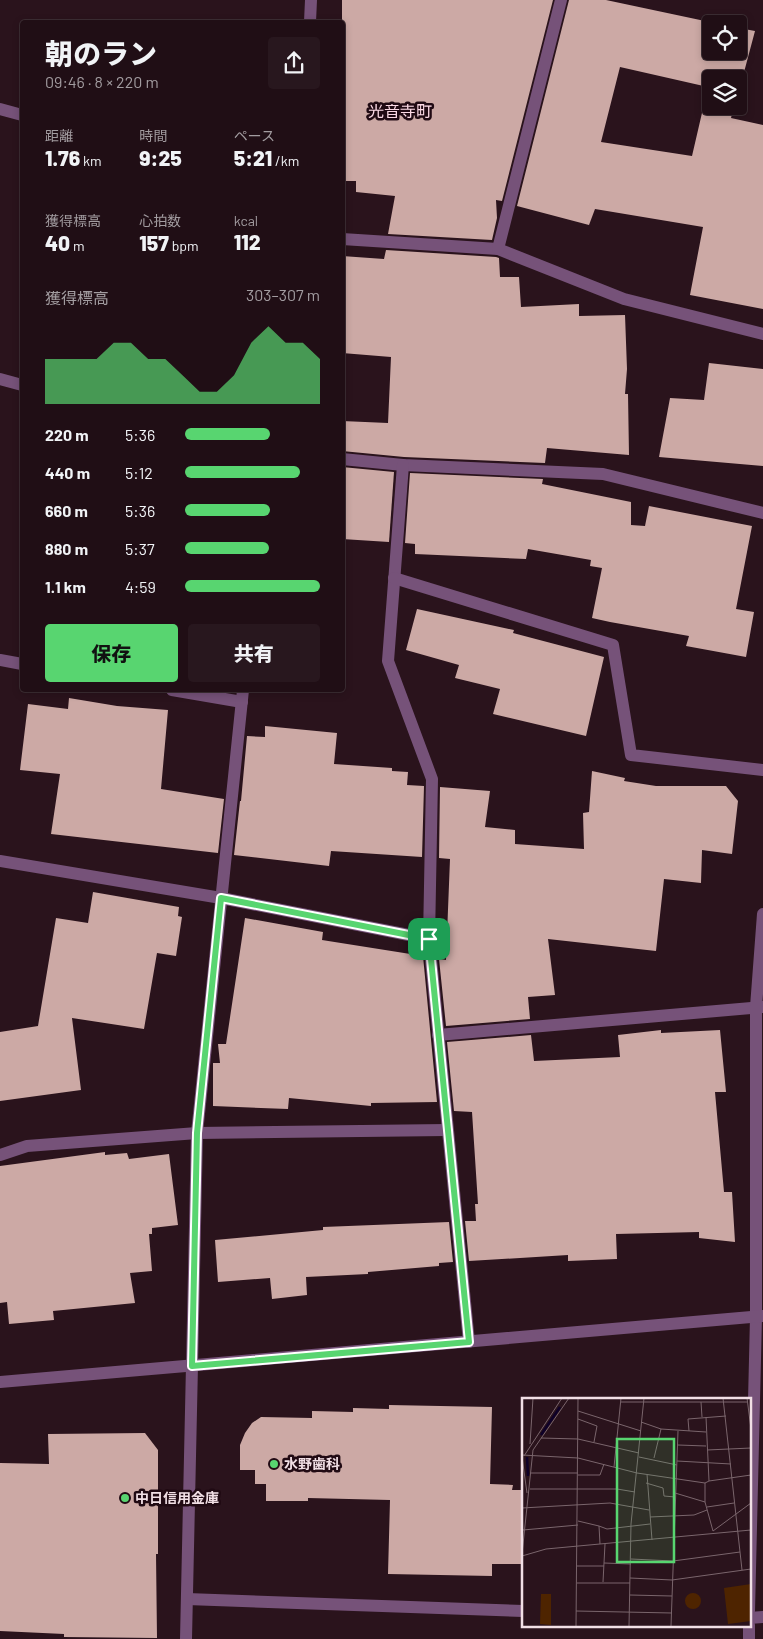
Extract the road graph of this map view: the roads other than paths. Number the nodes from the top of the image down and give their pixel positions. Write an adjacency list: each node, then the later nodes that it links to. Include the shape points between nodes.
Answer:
1 (311, 0): 3 (street)
2 (561, 0): 7 (street)
3 (310, 20)
4 (0, 109): 5 (street)
5 (20, 114)
6 (345, 239): 7 (street)
7 (498, 249): 8 (street, via 624,299)
8 (763, 334)
9 (0, 379): 10 (street)
10 (20, 384)
11 (345, 459): 12 (street)
12 (403, 465): 13 (street, via 603,474); 14 (street)
13 (763, 513)
14 (394, 578): 19 (street, via 612,645 631,756); 23 (street, via 388,662 432,779)
15 (0, 660): 16 (street)
16 (20, 664)
17 (195, 692): 18 (street)
18 (242, 696): 21 (street)
19 (763, 770)
20 (0, 861): 21 (street)
21 (221, 898): 23 (street); 27 (street)
22 (763, 914): 24 (street)
23 (429, 939): 25 (street)
24 (759, 1007): 25 (street); 29 (street)
25 (438, 1036): 26 (street)
26 (447, 1130): 27 (street); 30 (street)
27 (197, 1133): 28 (street, via 28,1146); 31 (street)
28 (0, 1155)
29 (760, 1316): 30 (street); 33 (street)
30 (469, 1342): 31 (street)
31 (192, 1366): 32 (street); 34 (street)
32 (0, 1382)
33 (750, 1584)
34 (187, 1599): 35 (street); 39 (street)
35 (522, 1610)
36 (763, 1617): 37 (street)
37 (750, 1618)
38 (749, 1626): 40 (street)
39 (186, 1639)
40 (749, 1639)

